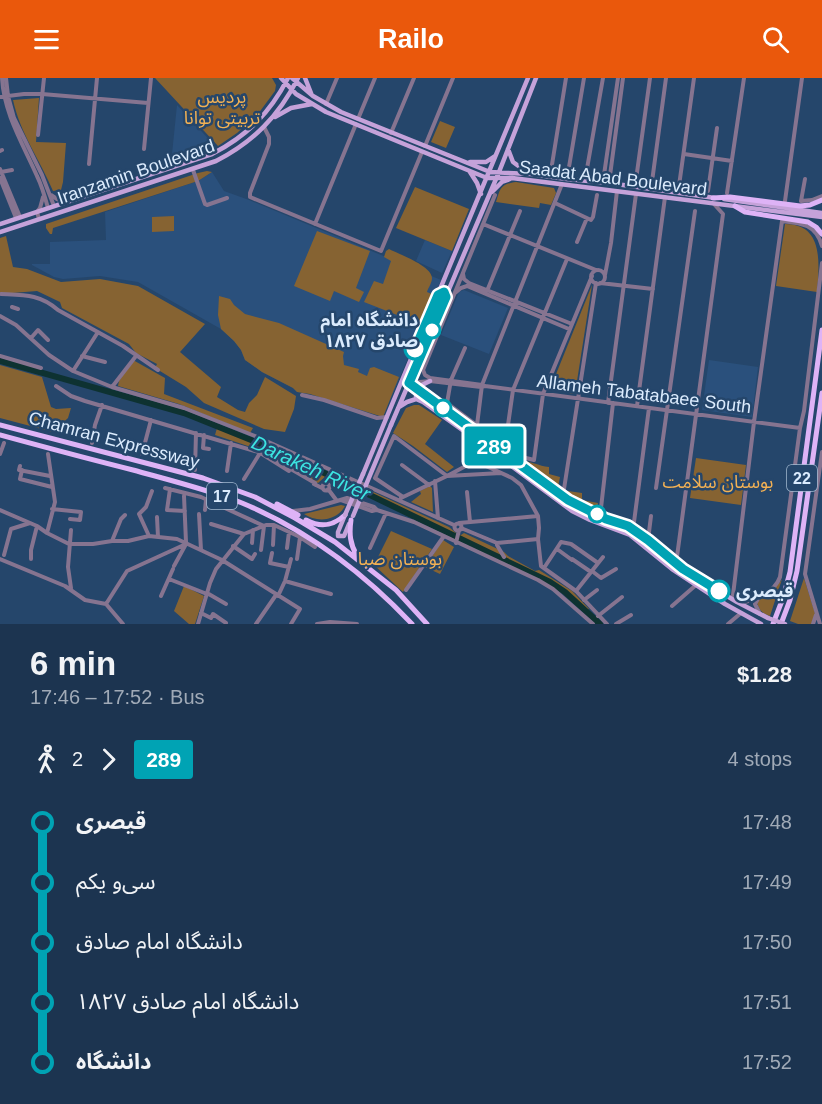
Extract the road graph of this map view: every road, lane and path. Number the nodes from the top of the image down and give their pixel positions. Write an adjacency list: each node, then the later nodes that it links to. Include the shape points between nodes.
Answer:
1 (4, 78): 27 (street)
2 (44, 78): 25 (street)
3 (97, 78): 28 (street)
4 (151, 78): 30 (street)
5 (281, 78): 23 (main road)
6 (304, 78): 26 (main road)
7 (337, 78): 32 (street)
8 (375, 78): 34 (street)
9 (414, 78): 39 (street)
10 (453, 78): 43 (street)
11 (528, 78): 37 (main road)
12 (536, 78): 38 (main road)
13 (566, 78): 58 (street)
14 (584, 78): 62 (street)
15 (603, 78): 64 (street)
16 (618, 78): 29 (street)
17 (623, 78): 29 (street)
18 (650, 78): 68 (street)
19 (666, 78): 70 (street)
20 (694, 78): 46 (street)
21 (744, 78): 48 (street)
22 (802, 78): 85 (street)
23 (292, 80): 24 (main road, Iranzamin Boulevard); 24 (main road); 26 (main road); 86 (main road, Iranzamin Boulevard, via 260,120 228,146 192,162)
24 (292, 90): 31 (main road); 33 (main road, Iranzamin Boulevard)
25 (42, 94): 27 (street); 28 (street); 40 (street)
26 (313, 96): 32 (main road)
27 (4, 97): 74 (street, via 42,175)
28 (95, 99): 30 (street); 50 (street)
29 (618, 100): 65 (street); 66 (street)
30 (148, 103): 42 (street)
31 (312, 104): 33 (main road, via 291,108); 34 (main road)
32 (326, 104): 34 (main road)
33 (270, 120): 35 (main road, Iranzamin Boulevard)
34 (357, 122): 39 (main road); 41 (main road); 101 (street)
35 (264, 127): 52 (main road, Iranzamin Boulevard, via 232,152); 101 (street, via 269,144 250,197)
36 (717, 128): 47 (street)
37 (507, 130): 38 (main road); 45 (main road)
38 (514, 132): 44 (main road)
39 (391, 133): 41 (main road)
40 (38, 135)
41 (411, 144): 43 (main road)
42 (144, 149)
43 (424, 149): 49 (main road); 54 (main road); 101 (street, via 381,251)
44 (508, 149): 55 (main road); 56 (main road, via 513,162)
45 (498, 154): 49 (main road, via 486,162); 57 (main road)
46 (684, 154): 47 (street); 75 (street)
47 (713, 158): 48 (street); 72 (street)
48 (732, 161): 76 (street)
49 (465, 162): 57 (main road)
50 (89, 164)
51 (12, 170): 53 (street)
52 (193, 170): 81 (street, via 205,204); 93 (main road, Iranzamin Boulevard)
53 (1, 171): 73 (street)
54 (468, 171): 57 (main road); 77 (main road)
55 (499, 172): 56 (main road, Saadat Abad Boulevard); 57 (main road, Saadat Abad Boulevard); 60 (main road)
56 (531, 174): 58 (main road, Saadat Abad Boulevard)
57 (488, 175): 60 (main road, Saadat Abad Boulevard); 77 (main road)
58 (550, 177): 62 (main road, Saadat Abad Boulevard)
59 (0, 178): 73 (street)
60 (496, 178): 61 (main road, Saadat Abad Boulevard); 80 (main road)
61 (512, 178): 67 (main road, Saadat Abad Boulevard); 80 (main road, via 502,182)
62 (567, 179): 64 (main road, Saadat Abad Boulevard)
63 (805, 179): 83 (street, via 801,201)
64 (586, 181): 65 (main road, Saadat Abad Boulevard); 69 (main road)
65 (603, 182): 66 (main road, Saadat Abad Boulevard)
66 (609, 183): 68 (main road, Saadat Abad Boulevard)
67 (562, 184): 69 (main road, Saadat Abad Boulevard); 87 (street)
68 (635, 187): 70 (main road, Saadat Abad Boulevard)
69 (587, 188): 71 (main road, Saadat Abad Boulevard)
70 (651, 189): 75 (main road, Saadat Abad Boulevard)
71 (617, 191): 78 (main road, Saadat Abad Boulevard); 116 (street)
72 (708, 191)
73 (10, 192): 96 (street)
74 (46, 193): 86 (street); 89 (street); 92 (street)
75 (678, 193): 84 (main road, Saadat Abad Boulevard)
76 (727, 193)
77 (481, 194): 99 (main road)
78 (636, 194): 82 (main road, Saadat Abad Boulevard); 119 (street)
79 (597, 195): 97 (street, via 593,217)
80 (492, 196): 102 (main road)
81 (227, 198)
82 (666, 198): 84 (main road, Saadat Abad Boulevard); 120 (street)
83 (822, 198): 84 (highway, via 800,206 730,198)
84 (713, 201): 88 (main road, Saadat Abad Boulevard); 94 (main road); 165 (street, via 723,214)
85 (785, 201)
86 (66, 202): 89 (main road, Iranzamin Boulevard)
87 (555, 203): 97 (street); 107 (street)
88 (735, 206): 94 (main road, Saadat Abad Boulevard); 104 (highway, via 745,212 808,222)
89 (51, 207): 92 (main road, Iranzamin Boulevard); 93 (main road)
90 (520, 211): 105 (street)
91 (695, 211): 164 (street)
92 (37, 212): 96 (main road, Iranzamin Boulevard); 98 (street)
93 (53, 214): 98 (main road, Iranzamin Boulevard)
94 (814, 214): 95 (main road)
95 (822, 215)
96 (18, 218): 100 (main road, Iranzamin Boulevard)
97 (587, 218): 106 (street)
98 (39, 219): 103 (main road, Iranzamin Boulevard)
99 (469, 221): 102 (main road, via 475,214); 124 (main road)
100 (0, 224)
101 (315, 224)
102 (480, 224): 105 (street); 109 (main road); 111 (street)
103 (0, 232)
104 (822, 234)
105 (510, 235): 107 (street); 121 (street)
106 (577, 242)
107 (537, 246): 110 (street); 126 (street)
108 (822, 246): 168 (street, via 812,229 782,221)
109 (464, 254): 111 (street); 112 (main road)
110 (567, 259): 114 (street); 130 (street)
111 (468, 260): 112 (street); 115 (street)
112 (460, 263): 125 (main road)
113 (822, 263): 171 (street)
114 (596, 270): 116 (street); 117 (street)
115 (463, 273): 121 (street, via 466,281); 122 (street)
116 (605, 275): 118 (street, via 604,281)
117 (592, 276): 118 (street); 131 (street)
118 (598, 283): 119 (street); 158 (street)
119 (623, 286): 120 (street); 159 (street)
120 (653, 289): 161 (street)
121 (486, 292): 122 (street, via 467,286); 126 (street)
122 (454, 293): 141 (street)
123 (1, 294): 133 (street, via 44,300)
124 (438, 295): 125 (main road, via 444,292); 166 (main road)
125 (446, 297): 140 (main road)
126 (514, 304): 130 (street); 150 (street)
127 (12, 307): 128 (street)
128 (18, 309)
129 (0, 316): 134 (street)
130 (544, 316): 131 (street); 152 (street)
131 (571, 327): 155 (street)
132 (822, 330): 314 (highway, 22, via 790,572)
133 (98, 332): 138 (street); 139 (street)
134 (31, 338): 135 (street, via 38,330); 145 (street, via 49,356)
135 (48, 340)
136 (465, 348): 147 (street)
137 (0, 356): 143 (street)
138 (82, 356): 142 (street); 145 (street)
139 (135, 356): 144 (street); 151 (street)
140 (421, 356): 141 (street, Allameh Tabatabaee South); 148 (main road)
141 (426, 361): 147 (street, Allameh Tabatabaee South, via 426,376)
142 (105, 362)
143 (41, 368)
144 (158, 370)
145 (73, 371): 151 (street)
146 (430, 381): 147 (street, Allameh Tabatabaee South); 148 (street, Allameh Tabatabaee South); 153 (main road)
147 (450, 382): 150 (street, Allameh Tabatabaee South); 170 (street, via 447,403)
148 (409, 383): 153 (main road); 162 (main road)
149 (56, 386): 160 (street, via 71,396)
150 (483, 386): 152 (street, Allameh Tabatabaee South); 170 (street)
151 (112, 387): 193 (street, via 184,408 255,436)
152 (513, 390): 155 (street, Allameh Tabatabaee South); 179 (street)
153 (420, 391): 157 (main road, via 416,392); 246 (main road, via 568,500 628,526)
154 (822, 393): 315 (highway, 22, via 797,571)
155 (543, 394): 158 (street, Allameh Tabatabaee South); 179 (street, via 534,460 518,456)
156 (302, 395): 166 (street)
157 (416, 399): 162 (main road); 178 (main road)
158 (578, 399): 159 (street, Allameh Tabatabaee South); 202 (street)
159 (611, 403): 161 (street, Allameh Tabatabaee South); 212 (street)
160 (102, 405): 167 (street); 176 (street)
161 (637, 406): 163 (street, Allameh Tabatabaee South)
162 (399, 407): 225 (main road, bridge)
163 (649, 408): 164 (street, Allameh Tabatabaee South); 229 (street)
164 (667, 410): 165 (street, Allameh Tabatabaee South); 201 (street)
165 (696, 414): 168 (street, Allameh Tabatabaee South); 269 (street)
166 (386, 418): 221 (main road, bridge)
167 (152, 420): 172 (street); 185 (street)
168 (754, 422): 171 (street, Allameh Tabatabaee South); 283 (street)
169 (0, 425): 206 (highway, Chamran Expressway / 17, via 203,478)
170 (477, 425): 179 (street)
171 (800, 428): 284 (street, via 780,577)
172 (196, 433): 174 (street); 190 (street)
173 (0, 435): 307 (highway, Chamran Expressway / 17, via 182,483 260,511 330,552 367,580)
174 (204, 435): 177 (street); 180 (street, via 203,448)
175 (4, 443): 182 (street)
176 (92, 443)
177 (231, 443): 183 (street); 191 (street)
178 (482, 444): 186 (street); 187 (main road)
179 (505, 446)
180 (209, 449)
181 (822, 452): 295 (street, via 805,574)
182 (0, 453)
183 (261, 453): 196 (street); 199 (street, via 291,472)
184 (48, 454): 194 (street)
185 (142, 454)
186 (479, 459): 187 (street); 189 (street)
187 (504, 460): 276 (main road, via 572,511 630,535)
188 (402, 465): 198 (street)
189 (465, 466): 192 (street, via 486,466); 195 (street)
190 (195, 470)
191 (227, 471)
192 (502, 473): 195 (street); 222 (street, via 521,485)
193 (331, 475): 199 (street); 209 (street)
194 (50, 476): 200 (street); 200 (street, via 21,468 20,479)
195 (447, 476): 197 (street); 207 (street, via 394,436 375,477)
196 (244, 479)
197 (435, 482): 198 (street); 226 (street)
198 (429, 484): 207 (street)
199 (326, 486): 210 (street)
200 (52, 487): 213 (street)
201 (656, 488)
202 (564, 489)
203 (152, 491): 241 (street, via 139,514)
204 (467, 492): 228 (street)
205 (184, 496): 214 (street)
206 (255, 497): 217 (highway); 268 (highway, Chamran Expressway / 17, via 317,530)
207 (404, 497): 209 (street)
208 (206, 500): 214 (street, via 167,488 167,510); 216 (street); 234 (street)
209 (398, 500): 226 (street)
210 (339, 501): 217 (street); 218 (street, via 347,498)
211 (193, 508): 214 (street)
212 (601, 508)
213 (52, 509): 227 (street, via 81,512 80,520); 238 (street)
214 (185, 509): 248 (street)
215 (0, 510): 230 (street)
216 (205, 510)
217 (290, 510): 221 (highway, via 320,526)
218 (386, 513): 242 (street); 256 (street)
219 (125, 514): 247 (street)
220 (199, 514): 258 (street)
221 (345, 515): 225 (main road, via 338,531 340,537 345,535)
222 (538, 516): 228 (street); 245 (street)
223 (651, 516): 246 (street)
224 (158, 517): 243 (street)
225 (352, 518): 268 (highway, via 352,549)
226 (438, 518): 239 (street, via 456,524)
227 (70, 519)
228 (470, 522): 239 (street)
229 (634, 522)
230 (31, 523): 233 (street); 262 (street, via 10,529)
231 (211, 524): 240 (street)
232 (274, 525): 234 (street); 237 (street); 252 (street)
233 (37, 526): 238 (street); 265 (street)
234 (264, 526): 236 (street); 259 (street)
235 (71, 530): 251 (street)
236 (254, 530): 240 (street); 249 (street)
237 (289, 532): 244 (street); 255 (street)
238 (47, 533): 251 (street)
239 (458, 533): 242 (street); 250 (street); 309 (street, via 553,589)
240 (244, 534): 253 (street)
241 (149, 536): 243 (street); 247 (street, via 128,542)
242 (444, 536): 278 (street)
243 (158, 537): 248 (street)
244 (300, 537): 254 (street); 270 (street)
245 (538, 539): 250 (street); 271 (street)
246 (648, 540): 269 (main road)
247 (112, 541): 251 (street)
248 (186, 543): 258 (street); 274 (street); 290 (street, via 128,571)
249 (252, 543)
250 (497, 543): 263 (street)
251 (69, 544): 277 (street)
252 (273, 544)
253 (233, 546): 261 (street, via 252,559); 266 (street)
254 (315, 547)
255 (287, 548)
256 (370, 548)
257 (557, 549): 267 (street, via 561,542 571,544); 271 (street); 273 (street)
258 (201, 550): 266 (street)
259 (261, 550)
260 (272, 553): 270 (street, via 270,563)
261 (255, 554)
262 (2, 557): 277 (street)
263 (504, 557)
264 (603, 557): 267 (street)
265 (31, 559)
266 (222, 560): 281 (street); 286 (street)
267 (598, 563): 273 (street)
268 (364, 564): 308 (highway, Chamran Expressway / 17)
269 (676, 564): 289 (main road)
270 (289, 567): 275 (street)
271 (544, 568): 280 (street)
272 (616, 569): 273 (street, via 601,578)
273 (592, 571): 280 (street)
274 (169, 579): 281 (street); 285 (street)
275 (285, 581): 282 (street); 286 (street)
276 (696, 585): 292 (street); 294 (main road)
277 (71, 589): 290 (street, via 90,602)
278 (406, 590)
279 (597, 590): 288 (street)
280 (576, 591): 288 (street)
281 (207, 593): 291 (street); 293 (street)
282 (331, 594)
283 (733, 595)
284 (762, 595): 289 (street); 297 (street, via 755,604)
285 (161, 596)
286 (277, 596): 304 (street); 305 (street, via 300,609)
287 (622, 597): 298 (street)
288 (584, 600): 298 (street)
289 (737, 602): 297 (main road)
290 (106, 604): 302 (street)
291 (226, 604)
292 (672, 606)
293 (201, 613): 300 (street, via 212,618 213,614); 303 (street)
294 (741, 613): 312 (street); 313 (main road)
295 (816, 614): 316 (street); 317 (street)
296 (631, 615): 311 (street)
297 (761, 615): 315 (main road, bridge)
298 (598, 616): 310 (street)
299 (317, 622): 301 (street)
300 (226, 623)
301 (335, 623): 306 (street)
302 (123, 624)
303 (198, 624)
304 (256, 624)
305 (291, 624)
306 (357, 624)
307 (412, 624)
308 (427, 624)
309 (593, 624)
310 (607, 624)
311 (616, 624)
312 (728, 624)
313 (761, 624)
314 (773, 624)
315 (783, 624)
316 (813, 624)
317 (820, 624)

